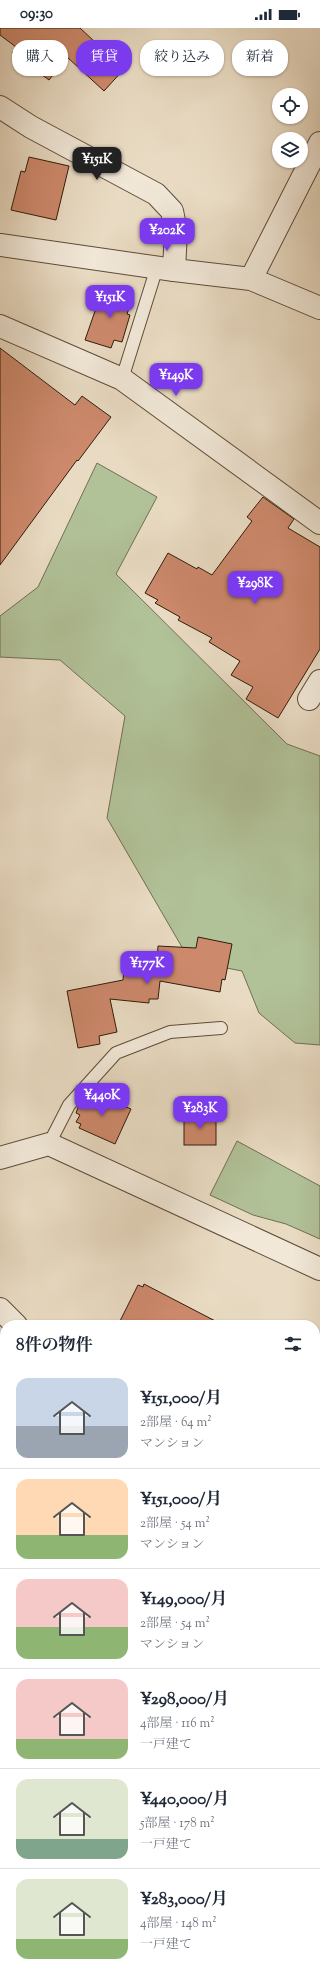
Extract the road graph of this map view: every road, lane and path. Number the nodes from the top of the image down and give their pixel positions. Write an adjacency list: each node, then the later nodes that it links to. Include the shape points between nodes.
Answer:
1 (0, 107): 4 (street, via 31,127 156,194 172,211 176,231)
2 (320, 142): 5 (street)
3 (0, 245): 4 (street)
4 (166, 269): 5 (street); 8 (lane)
5 (251, 279): 6 (street)
6 (320, 308)
7 (0, 326): 8 (street)
8 (122, 379): 9 (street)
9 (320, 523)
10 (221, 1028): 11 (lane, via 170,1032 116,1053 69,1105)
11 (49, 1144): 12 (street); 13 (street)
12 (0, 1158)
13 (320, 1269)
14 (0, 1309): 15 (street)
15 (11, 1320)

